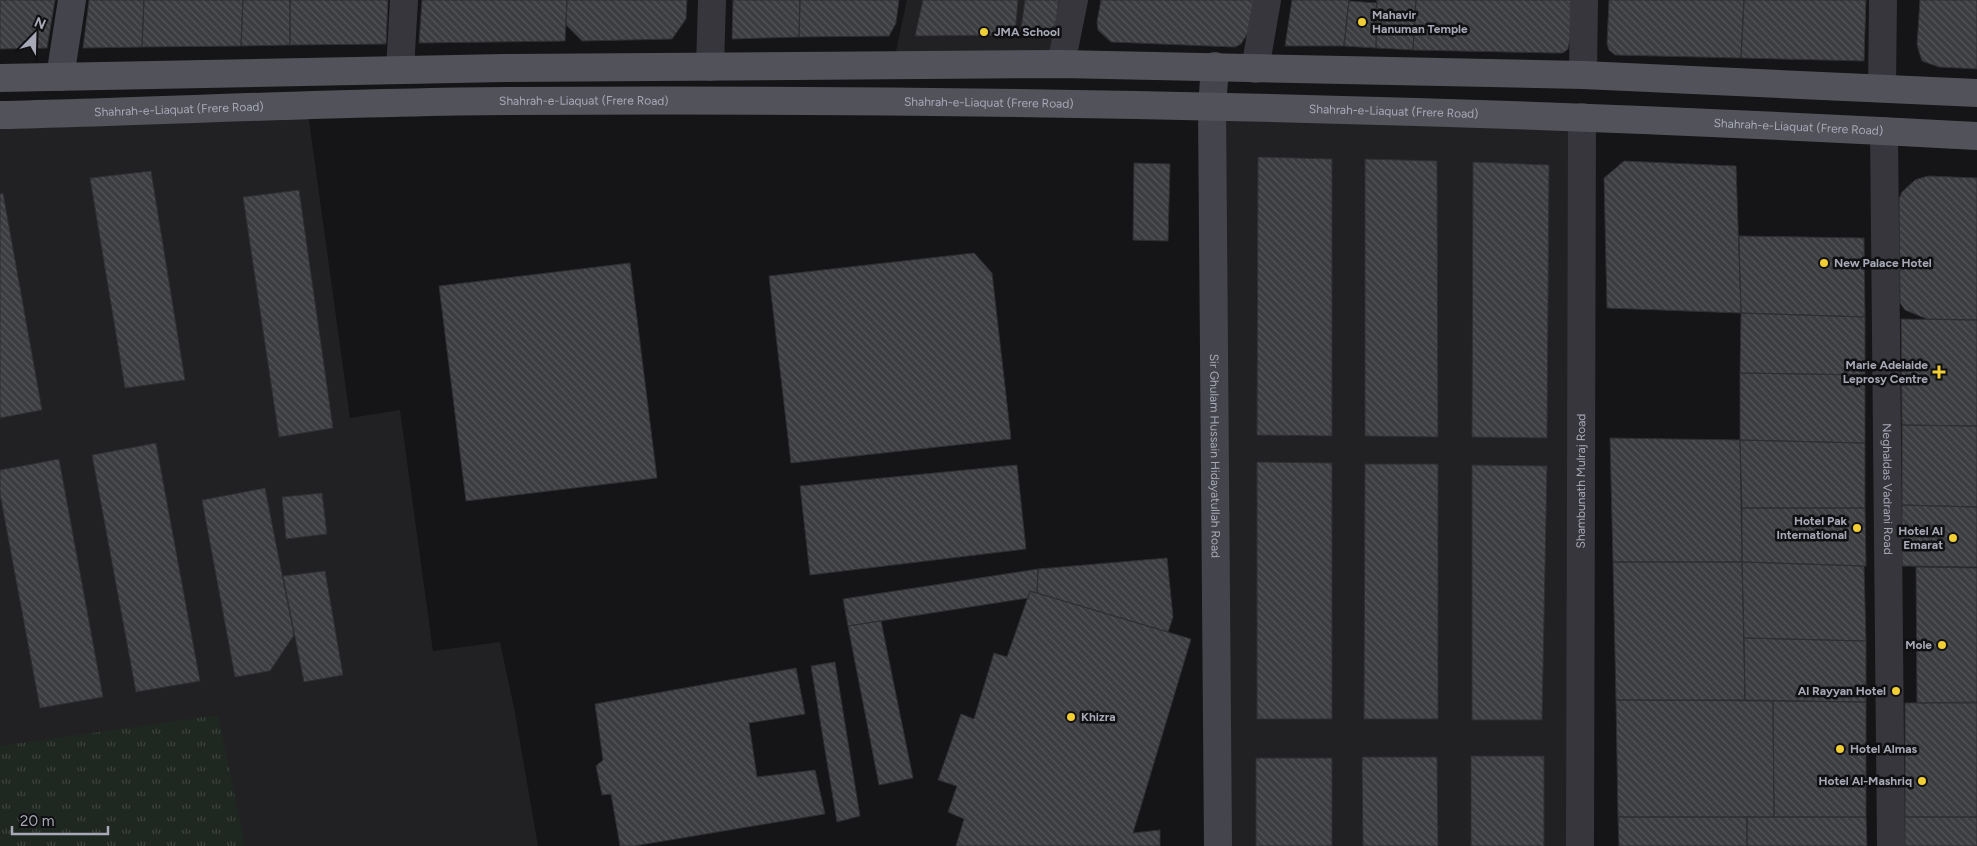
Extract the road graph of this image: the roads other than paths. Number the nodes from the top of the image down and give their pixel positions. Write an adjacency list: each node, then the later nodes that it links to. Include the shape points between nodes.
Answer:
1 (72, 0): 14 (street)
2 (404, 0): 12 (street)
3 (712, 0): 10 (street)
4 (1074, 0): 8 (street)
5 (1267, 0): 11 (street)
6 (1584, 0): 13 (street)
7 (1883, 0): 16 (street)
8 (1061, 64): 9 (main road); 10 (main road)
9 (1215, 66): 11 (main road); 18 (street, Sir Ghulam Hussain Hidayatullah Road)
10 (710, 67): 12 (main road)
11 (1255, 69): 13 (main road)
12 (400, 70): 14 (main road)
13 (1583, 76): 16 (main road)
14 (60, 77): 15 (main road)
15 (0, 78)
16 (1882, 87): 17 (main road)
17 (1977, 93)
18 (1212, 107): 19 (main road, Shahrah-e-Liaquat (Frere Road), via 1058,102 500,101); 20 (main road, Shahrah-e-Liaquat (Frere Road)); 23 (street, Sir Ghulam Hussain Hidayatullah Road)
19 (0, 114)
20 (1582, 117): 21 (main road, Shahrah-e-Liaquat (Frere Road)); 24 (street, Shambunath Mulraj Road)
21 (1884, 131): 22 (main road, Shahrah-e-Liaquat (Frere Road)); 25 (street, Neghaldas Vadrani Road)
22 (1977, 136)
23 (1218, 846)
24 (1580, 846)
25 (1891, 846)

